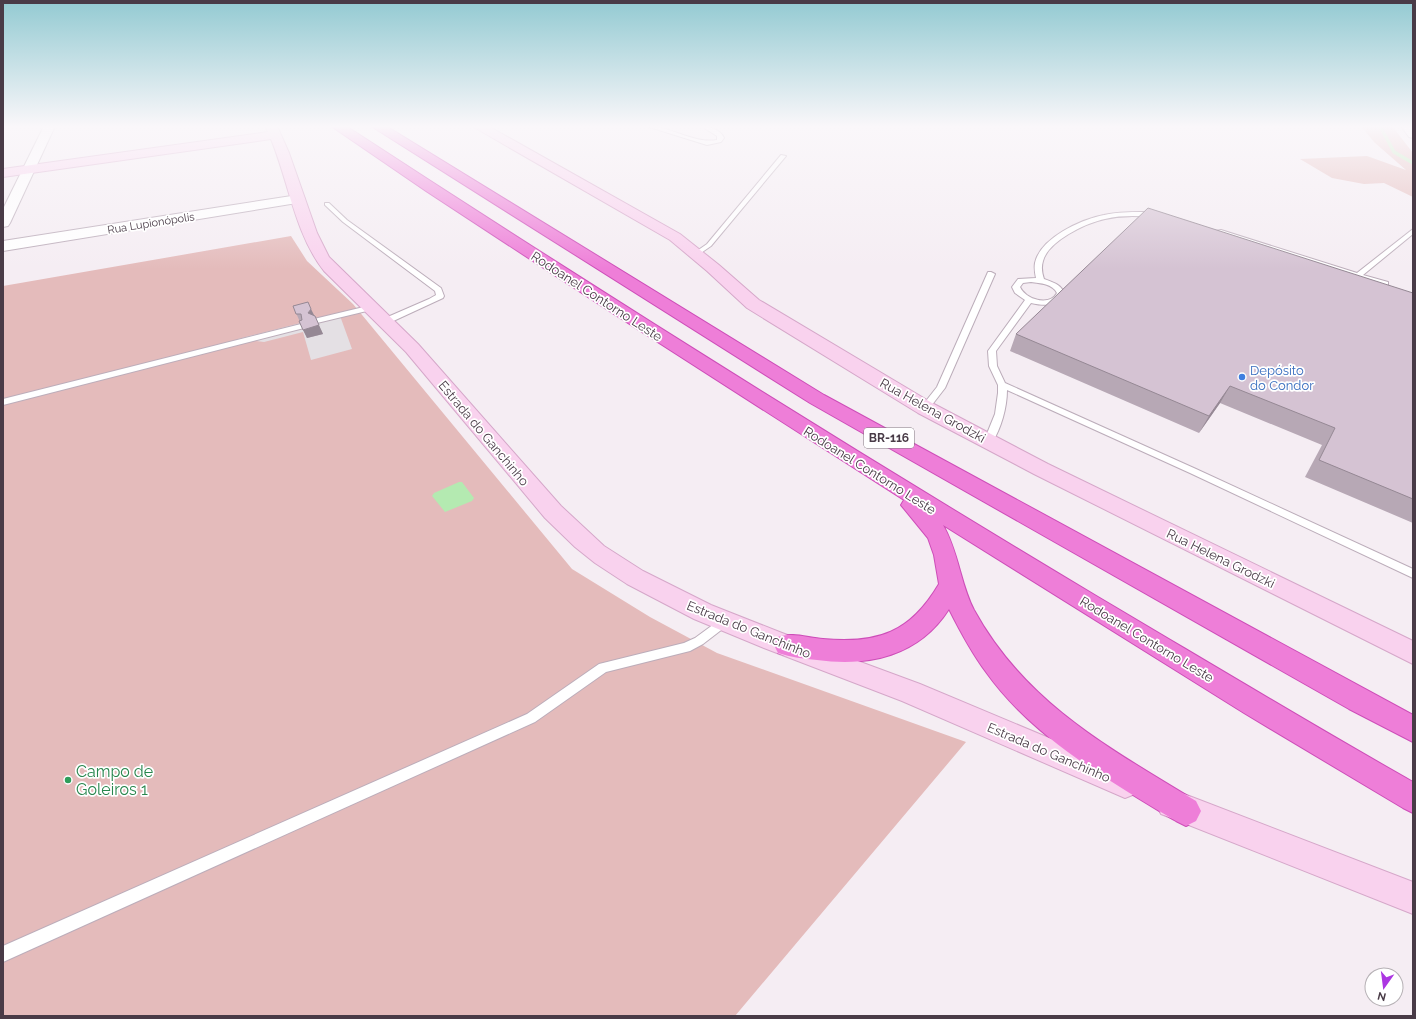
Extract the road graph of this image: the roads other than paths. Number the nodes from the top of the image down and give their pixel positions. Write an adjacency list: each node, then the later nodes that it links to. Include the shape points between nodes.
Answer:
1 (28, 174): 10 (street)
2 (290, 174): 7 (main road, Estrada do Ganchinho)
3 (408, 174): 27 (highway, Rodoanel Contorno Leste / BR-116)
4 (454, 174): 34 (highway, Rodoanel Contorno Leste / BR-116, via 818,399)
5 (564, 174): 14 (main road, Rua Helena Grodzki, via 655,224)
6 (768, 174): 14 (lane, via 709,245)
7 (298, 199): 13 (street, Rua Lupionópolis); 20 (main road, Estrada do Ganchinho, via 322,258)
8 (327, 204): 22 (lane, via 438,290 440,296 432,301)
9 (1164, 216): 17 (lane, via 1132,212 1087,221 1047,247 1039,261)
10 (3, 223)
11 (1214, 230): 16 (lane)
12 (1413, 231): 16 (lane)
13 (3, 246)
14 (696, 254): 26 (main road, Rua Helena Grodzki, via 753,304)
15 (991, 274): 26 (lane, via 941,388)
16 (1358, 275): 18 (lane)
17 (1040, 280): 19 (lane, via 1021,281 1016,287 1019,294); 19 (lane, via 1056,288 1060,295 1050,302)
18 (1392, 286)
19 (1030, 300): 24 (lane, via 992,351 993,366)
20 (372, 307): 21 (lane); 22 (main road, Estrada do Ganchinho)
21 (317, 321)
22 (386, 321): 31 (main road, Estrada do Ganchinho, via 423,360 532,490 577,536 602,556 640,580)
23 (301, 326): 25 (lane)
24 (1002, 386): 28 (lane, via 1002,405); 29 (lane)
25 (3, 402)
26 (925, 408): 28 (main road, Rua Helena Grodzki)
27 (805, 429): 30 (highway, via 913,506 927,520 944,551); 35 (highway, Rodoanel Contorno Leste / BR-116, via 961,527 1337,755)
28 (989, 442): 33 (main road, Rua Helena Grodzki)
29 (1413, 574)
30 (952, 584): 32 (highway, via 938,607 924,623 887,646 841,652); 36 (highway, via 973,630 992,660 1038,710 1066,735 1097,757)
31 (725, 621): 32 (main road, Estrada do Ganchinho); 38 (lane, via 686,647 603,668 531,718)
32 (788, 645): 36 (main road, Estrada do Ganchinho, via 923,698)
33 (1413, 653)
34 (1413, 729)
35 (1413, 798)
36 (1186, 810): 37 (main road, Estrada do Ganchinho)
37 (1413, 898)
38 (3, 954)

